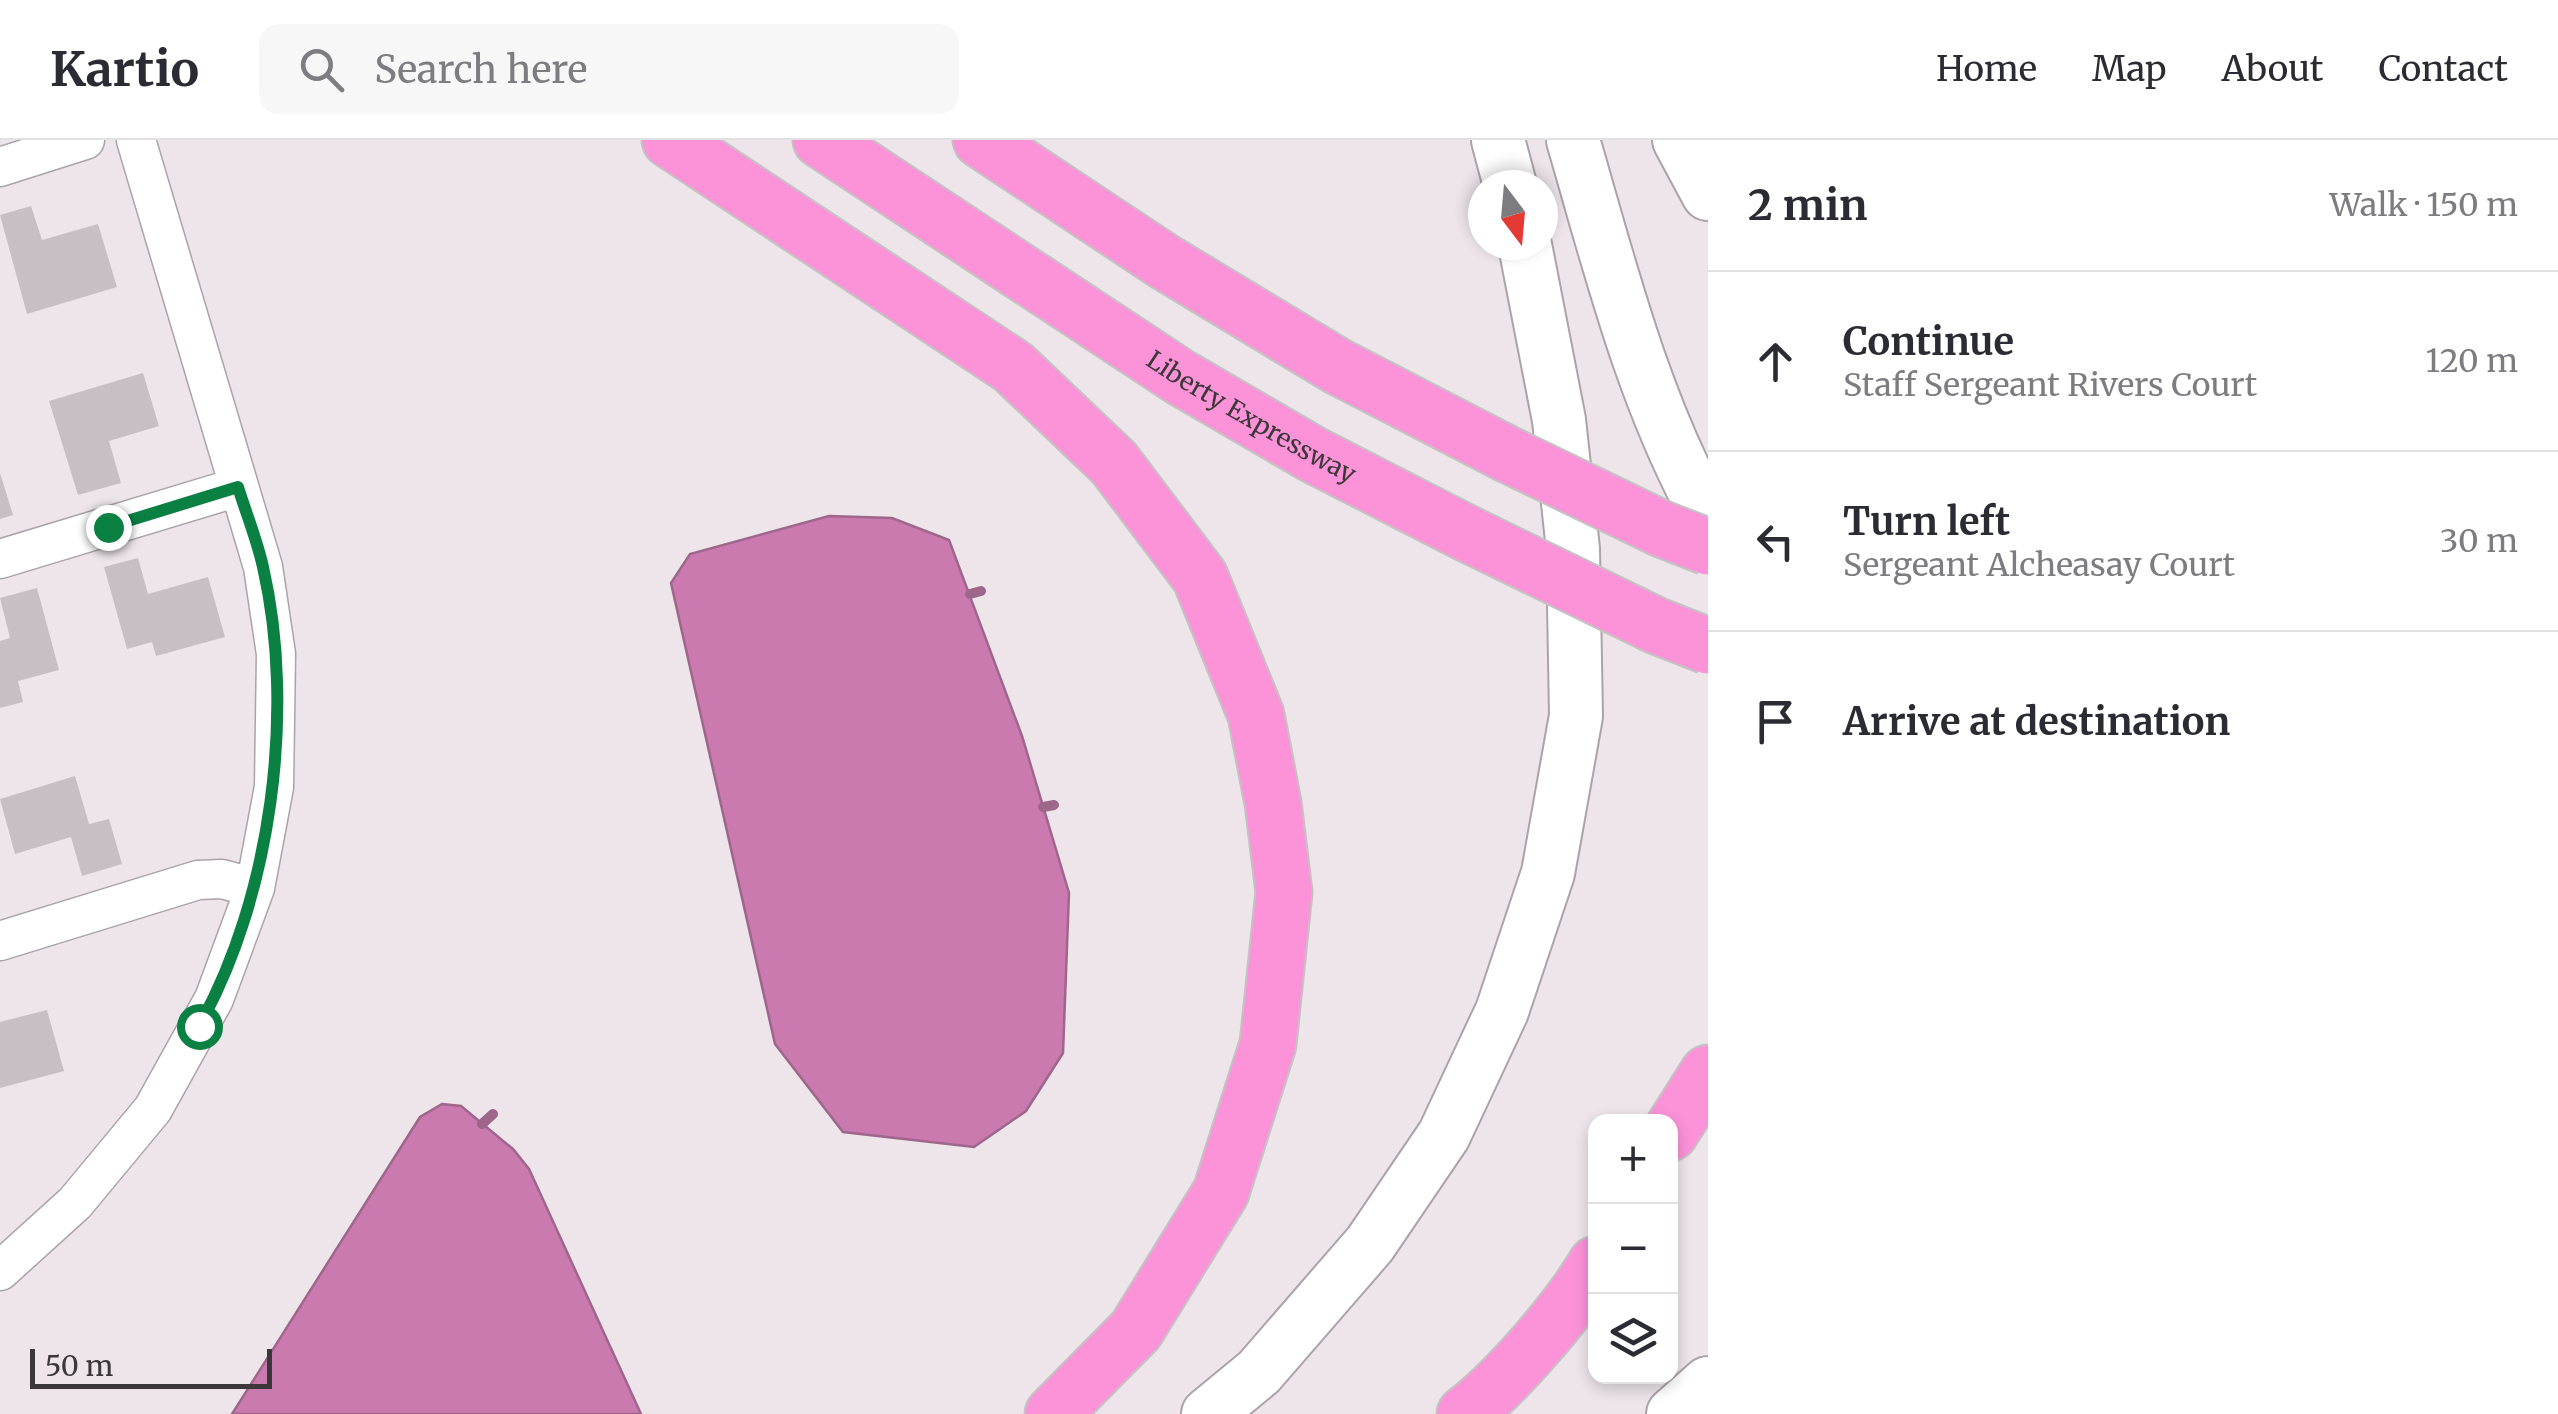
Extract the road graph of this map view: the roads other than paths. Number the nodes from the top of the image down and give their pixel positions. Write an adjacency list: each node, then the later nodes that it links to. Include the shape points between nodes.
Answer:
1 (85, 140): 9 (street)
2 (136, 140): 13 (street)
3 (670, 140): 25 (highway, via 1012,367 1114,463 1200,577 1256,715 1284,892 1268,1044 1222,1192 1136,1330)
4 (821, 140): 17 (highway, Liberty Expressway, bridge, via 1180,377 1312,454)
5 (981, 140): 15 (highway, bridge, via 1322,357 1506,454)
6 (1498, 140): 10 (main road)
7 (1573, 140): 14 (main road, via 1631,336)
8 (1679, 140): 11 (main road)
9 (0, 166)
10 (1506, 170)
11 (1708, 194)
12 (1528, 260): 26 (main road, via 1558,420 1573,548 1576,716 1548,872 1502,1011 1444,1135 1370,1244 1259,1372)
13 (238, 487): 16 (street); 18 (street, via 263,567 276,654 274,787)
14 (1708, 517)
15 (1708, 547)
16 (0, 559)
17 (1708, 646)
18 (255, 888): 19 (street, via 198,880); 22 (street, via 214,999 153,1109 75,1204)
19 (0, 941)
20 (1708, 1073): 21 (highway)
21 (1678, 1121)
22 (0, 1271)
23 (1588, 1278): 27 (highway, via 1489,1395)
24 (1708, 1384): 28 (main road)
25 (1053, 1414)
26 (1208, 1414)
27 (1465, 1414)
28 (1673, 1414)

